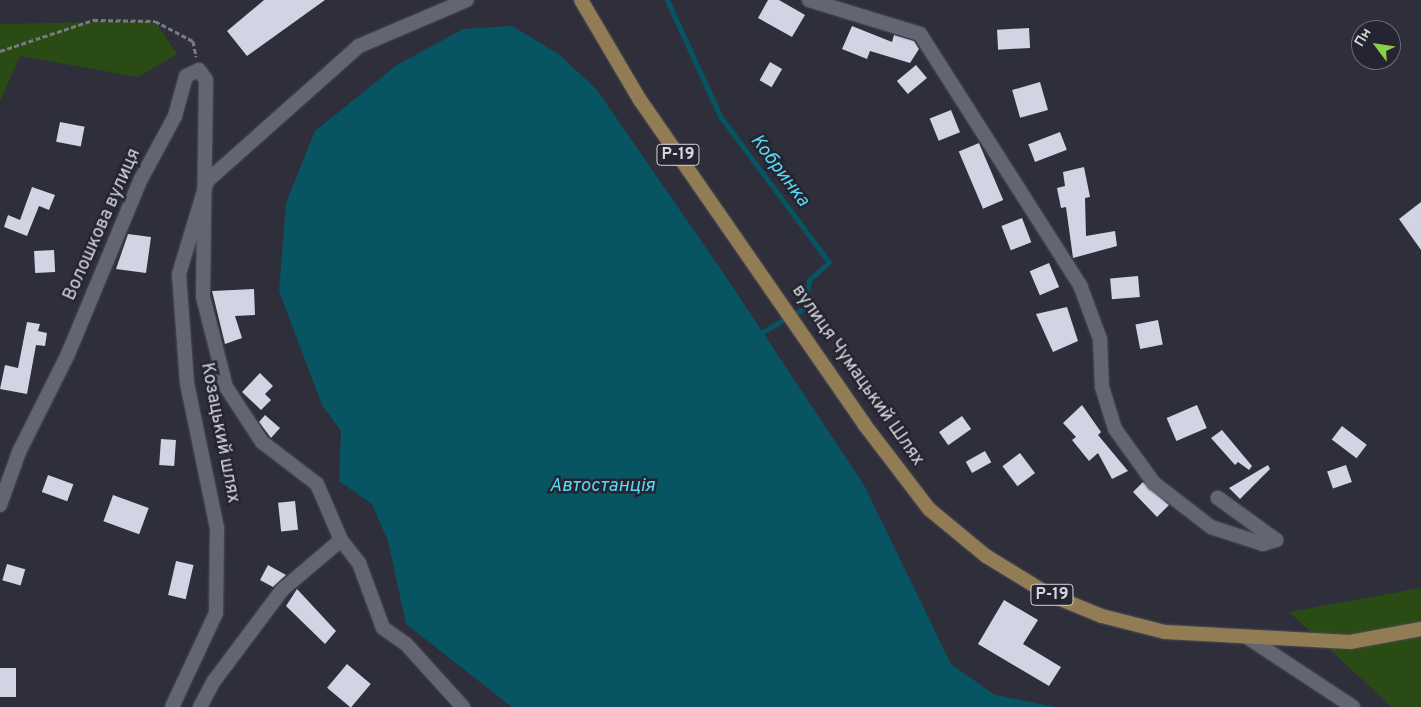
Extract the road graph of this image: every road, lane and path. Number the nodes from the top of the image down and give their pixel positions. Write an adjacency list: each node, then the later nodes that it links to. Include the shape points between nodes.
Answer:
1 (467, 0): 6 (street, via 359,46)
2 (581, 0): 11 (main road, вулиця Чумацький Шлях / Р-19, via 640,100 798,324 864,424 929,509 986,556 1048,594 1102,616 1165,632)
3 (809, 0): 7 (street, via 920,34 1080,286 1100,339 1102,387 1115,429 1154,483 1211,527 1263,544 1276,540)
4 (0, 51): 5 (path, via 93,20 155,21 193,41)
5 (198, 70): 6 (street, via 206,80); 8 (street, Волошкова вулиця, via 186,76 175,116 141,179 68,354 18,452)
6 (207, 181): 9 (street, via 203,297 226,387 262,442 317,484); 12 (street, Козацький шлях, via 179,274 187,383 217,528 216,613)
7 (1218, 498)
8 (0, 505)
9 (341, 540): 13 (street, via 282,590 214,681); 14 (street, via 358,563 383,628 406,644)
10 (1421, 629): 11 (main road, вулиця Чумацький Шлях / Р-19, via 1350,642)
11 (1247, 637): 15 (street)
12 (172, 707)
13 (200, 707)
14 (463, 707)
15 (1354, 707)

